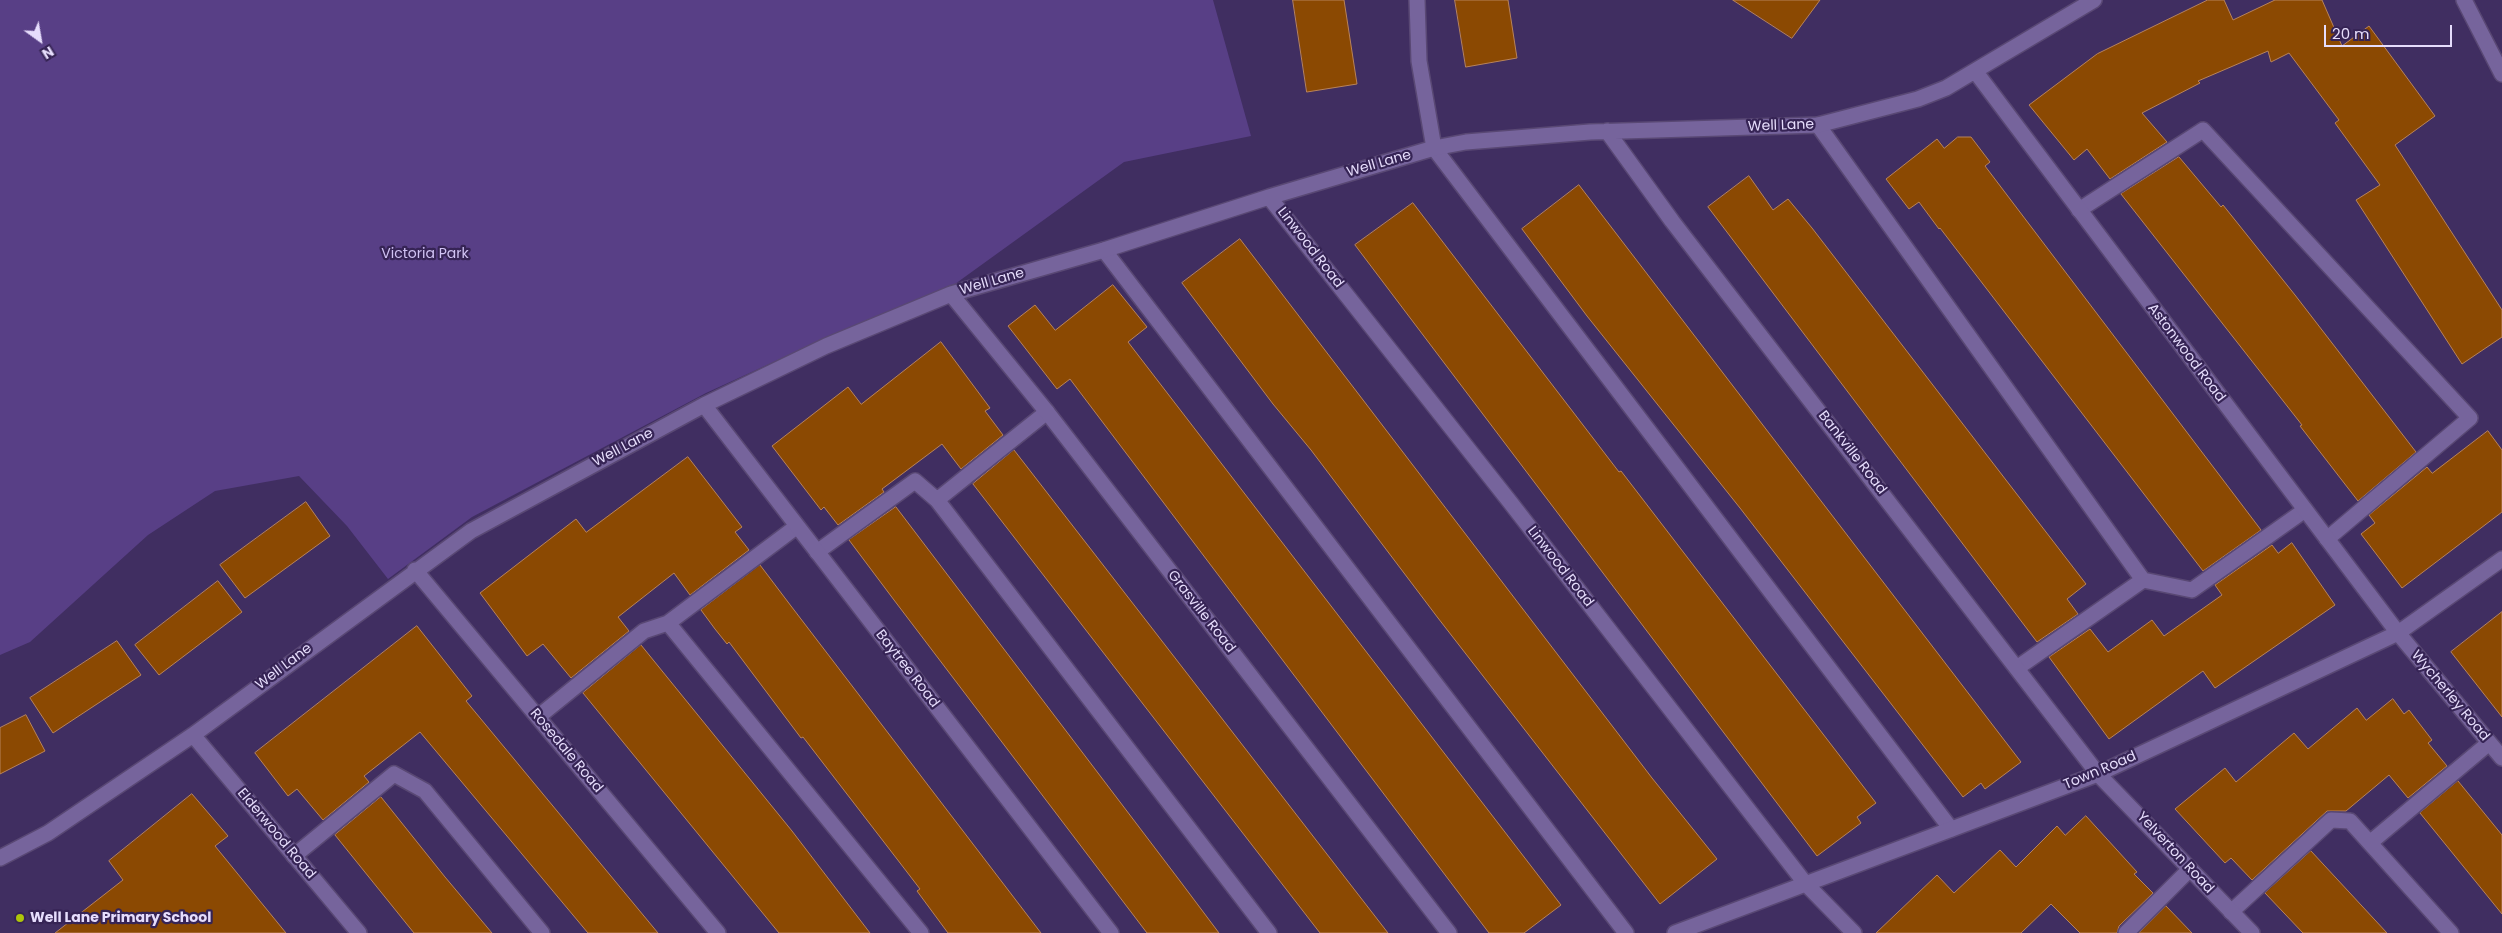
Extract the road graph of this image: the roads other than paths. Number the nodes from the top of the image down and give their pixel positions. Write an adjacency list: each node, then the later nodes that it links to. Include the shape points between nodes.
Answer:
1 (1417, 0): 8 (street, via 1419,62)
2 (2094, 0): 4 (street, Well Lane)
3 (2464, 0): 5 (street)
4 (1975, 71): 6 (street, Well Lane, via 1918,99); 10 (street, Astonwood Road)
5 (2502, 74)
6 (1818, 125): 7 (street, Well Lane); 22 (street)
7 (1607, 131): 8 (street, Well Lane, via 1466,142); 25 (street, Bankville Road, via 1672,221)
8 (1434, 148): 9 (street, Well Lane); 31 (street)
9 (1269, 197): 11 (street, Well Lane); 36 (street, Linwood Road)
10 (2079, 210): 16 (street, Astonwood Road); 18 (street, via 2203,130 2470,418)
11 (1104, 250): 12 (street, Well Lane); 45 (street)
12 (951, 294): 13 (street, Well Lane, via 826,346); 14 (street, Grasville Road)
13 (704, 405): 17 (street, Baytree Road); 21 (street, Well Lane, via 471,531)
14 (1047, 412): 15 (street); 44 (street, Grasville Road)
15 (937, 500): 19 (street, via 915,481); 43 (street)
16 (2305, 510): 18 (street, Astonwood Road); 22 (street, via 2192,590)
17 (796, 527): 19 (street, Baytree Road); 23 (street)
18 (2327, 539): 24 (street, Astonwood Road)
19 (817, 552): 42 (street, Baytree Road)
20 (2502, 560): 24 (street, Town Road)
21 (415, 570): 26 (street, Rosedale Road); 27 (street, Well Lane)
22 (2143, 580): 25 (street)
23 (668, 623): 26 (street, via 644,631); 41 (street)
24 (2398, 633): 28 (street, Wycherley Road); 30 (street, Town Road)
25 (2017, 668): 30 (street, Bankville Road)
26 (538, 718): 40 (street, Rosedale Road)
27 (192, 735): 33 (street, Elderwood Road); 34 (street, Well Lane, via 48,833)
28 (2489, 743): 29 (street, Wycherley Road); 32 (street)
29 (2502, 757)
30 (2098, 774): 31 (street, Town Road); 35 (street, Yelverton Road)
31 (1951, 829): 36 (street, Town Road)
32 (2371, 842): 37 (street, via 2350,820 2331,820); 50 (street)
33 (294, 856): 38 (street, Elderwood Road); 39 (street, via 394,774 425,791)
34 (0, 858)
35 (2190, 869): 37 (street, Yelverton Road); 48 (street)
36 (1805, 883): 46 (street, Town Road); 47 (street, Linwood Road)
37 (2231, 912): 49 (street, Yelverton Road)
38 (359, 933)
39 (542, 933)
40 (718, 933)
41 (921, 933)
42 (1111, 933)
43 (1269, 933)
44 (1449, 933)
45 (1626, 933)
46 (1675, 933)
47 (1854, 933)
48 (2126, 933)
49 (2252, 933)
50 (2451, 933)

